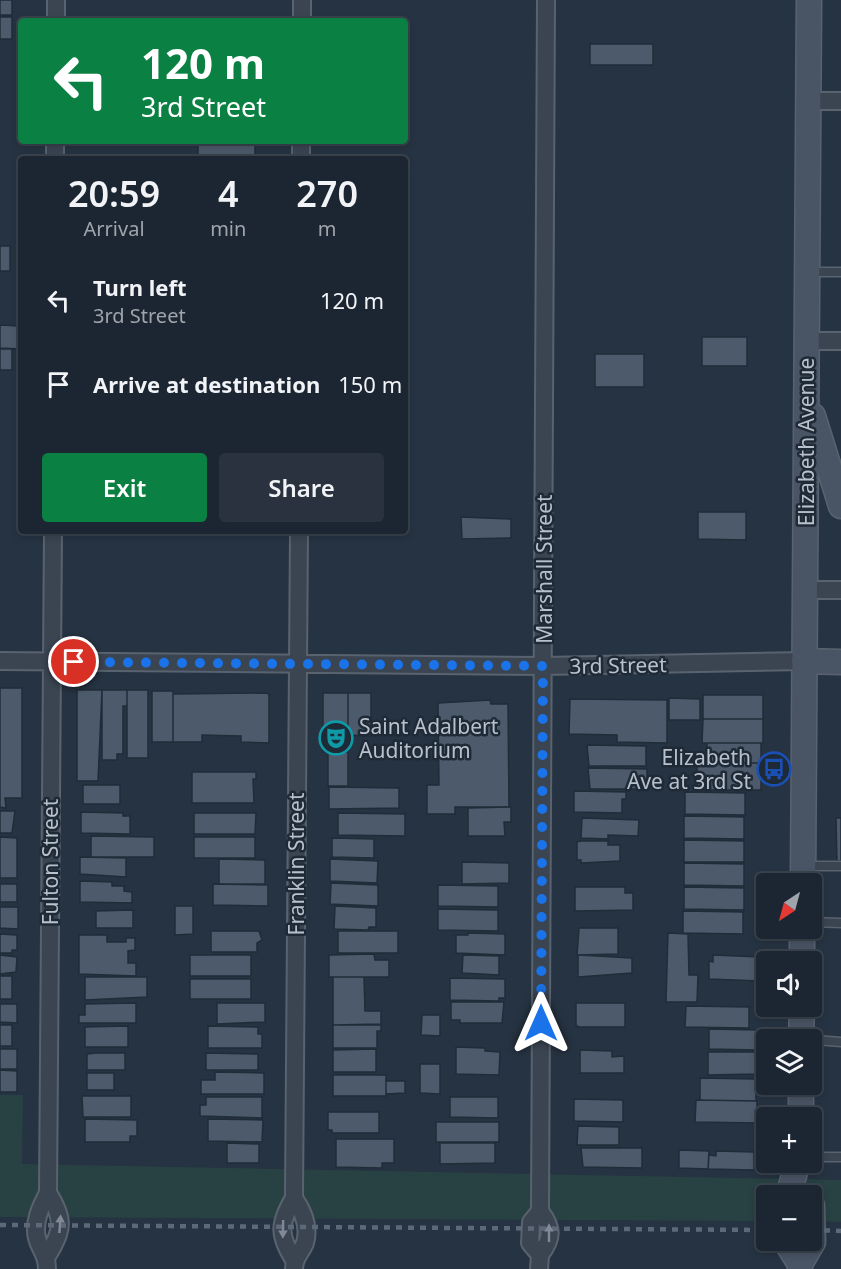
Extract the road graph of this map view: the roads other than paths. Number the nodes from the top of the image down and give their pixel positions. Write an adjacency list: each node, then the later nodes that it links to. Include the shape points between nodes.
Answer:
1 (56, 0): 5 (street)
2 (302, 0): 6 (street)
3 (546, 0): 24 (street, Marshall Street)
4 (809, 0): 7 (street, Elizabeth Avenue)
5 (56, 18)
6 (302, 18)
7 (810, 101): 8 (street); 9 (street, Elizabeth Avenue)
8 (841, 101)
9 (807, 272): 10 (lane); 11 (street, Elizabeth Avenue)
10 (841, 272)
11 (807, 341): 12 (street); 13 (street, Elizabeth Avenue)
12 (841, 341)
13 (807, 394): 14 (street); 17 (street, Elizabeth Avenue)
14 (841, 506)
15 (53, 534): 21 (street, Fulton Street)
16 (298, 534): 23 (street, Franklin Street)
17 (805, 590): 18 (street); 20 (street, Elizabeth Avenue)
18 (841, 590)
19 (0, 661): 21 (street, 3rd Street)
20 (804, 661): 22 (street, 3rd Street); 24 (street, 3rd Street); 26 (street, Elizabeth Avenue)
21 (52, 662): 23 (street, 3rd Street); 37 (street, Fulton Street, via 48,1193 38,1212 37,1238)
22 (841, 662)
23 (297, 663): 24 (street, 3rd Street); 38 (street, Franklin Street, via 294,1198 283,1216 282,1242)
24 (543, 666): 36 (street, Marshall Street, via 540,1211 531,1222 530,1243)
25 (841, 866): 27 (lane)
26 (803, 873)
27 (808, 873)
28 (822, 922): 29 (lane)
29 (841, 923)
30 (822, 1041): 31 (lane)
31 (841, 1042)
32 (822, 1156): 33 (lane)
33 (841, 1157)
34 (791, 1251): 39 (street)
35 (808, 1251): 39 (street)
36 (539, 1262)
37 (47, 1263)
38 (294, 1264)
39 (800, 1266)

